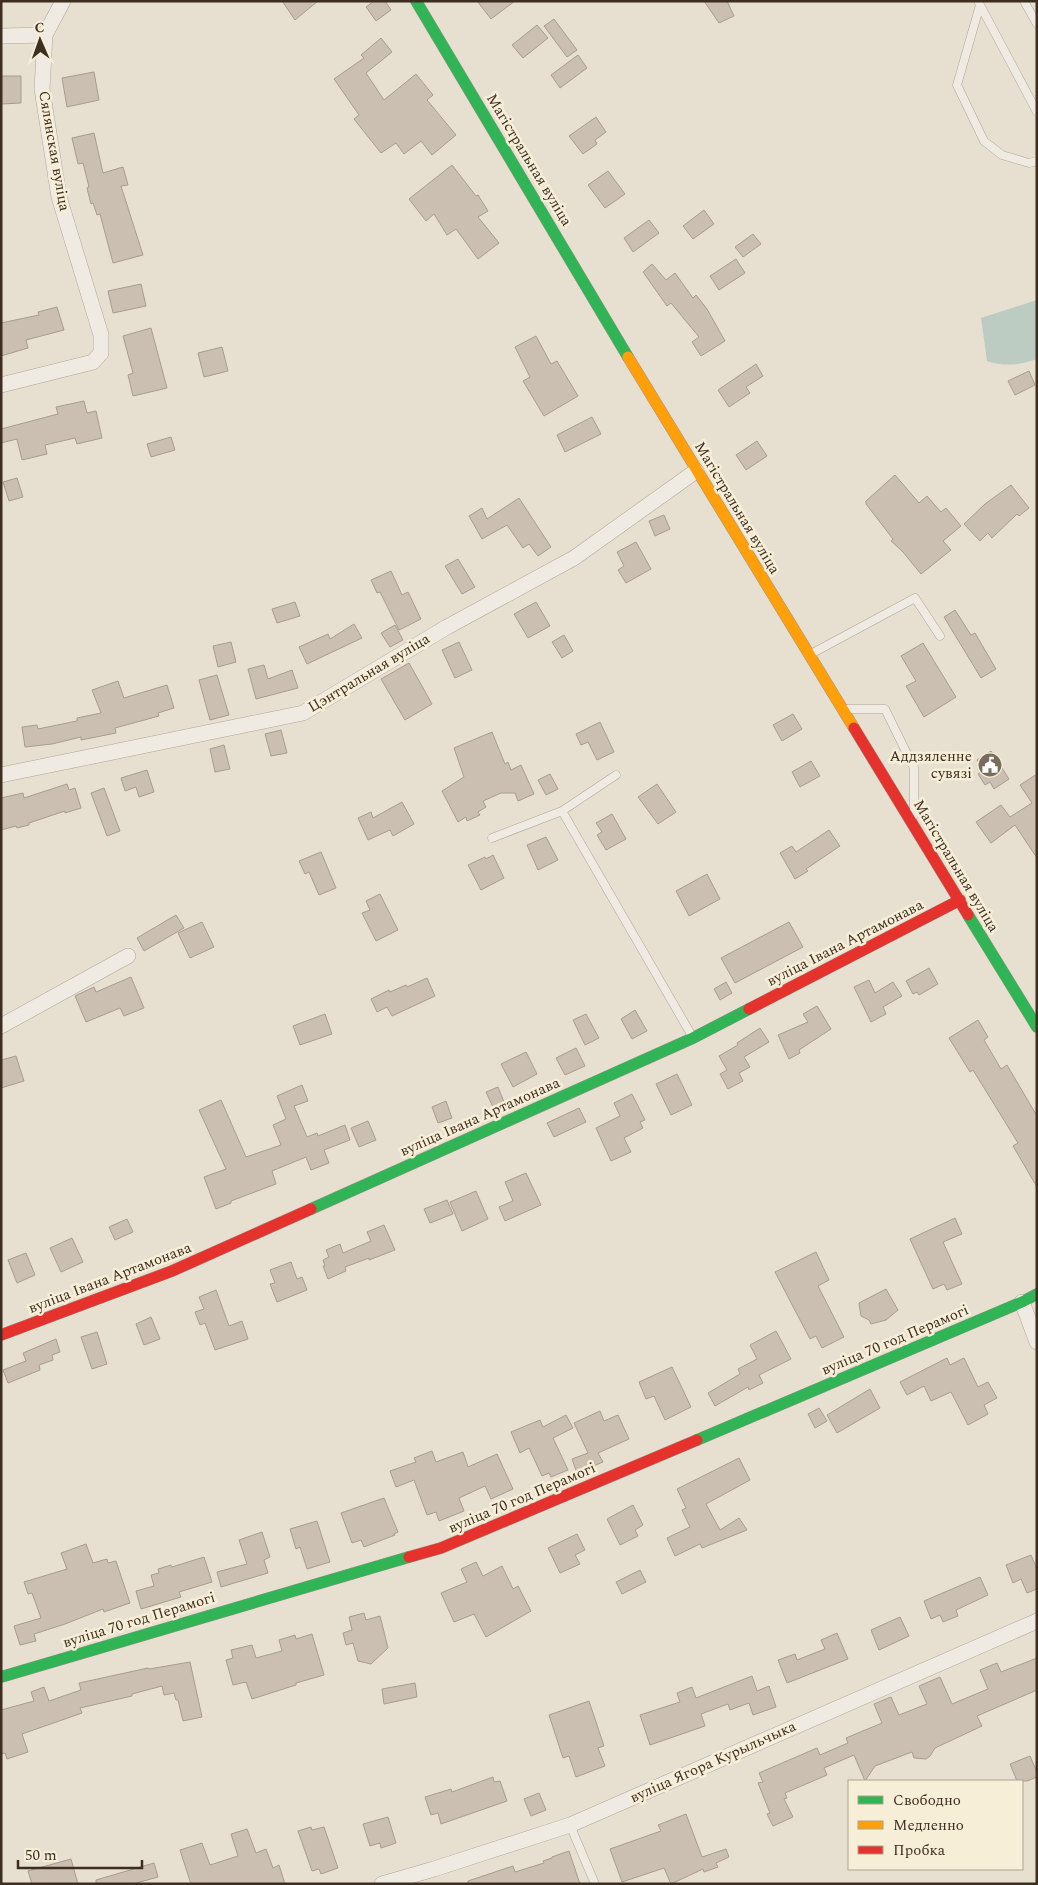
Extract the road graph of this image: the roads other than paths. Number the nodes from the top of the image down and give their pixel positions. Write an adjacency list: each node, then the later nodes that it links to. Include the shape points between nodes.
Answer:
1 (62, 1): 6 (street)
2 (416, 1): 11 (street, Магістральная вуліца)
3 (1024, 1): 5 (lane)
4 (979, 3): 8 (lane); 9 (lane, via 957,85 984,141 1002,155 1029,163)
5 (1037, 24)
6 (45, 35): 7 (street); 10 (street, Сялянская вуліца, via 42,89 59,197 101,336 102,353 93,362)
7 (1, 36)
8 (1037, 111)
9 (1037, 161)
10 (1, 386)
11 (696, 471): 13 (street, Магістральная вуліца); 15 (street, Цэнтральная вуліца, via 574,558 447,627 303,712)
12 (940, 636): 13 (lane, via 915,598)
13 (810, 655): 14 (street, Магістральная вуліца)
14 (842, 708): 18 (street, Магістральная вуліца); 18 (lane, via 885,710 914,768)
15 (1, 775)
16 (616, 775): 17 (lane)
17 (562, 810): 19 (lane); 24 (lane)
18 (914, 825): 20 (street, Магістральная вуліца)
19 (492, 838)
20 (960, 900): 23 (street, Магістральная вуліца); 24 (street, вуліца Івана Артамонава)
21 (128, 956): 22 (street)
22 (1, 1026)
23 (1037, 1027)
24 (693, 1038): 27 (street, вуліца Івана Артамонава, via 172,1271)
25 (1037, 1294): 26 (street, вуліца 70 год Перамогі)
26 (1022, 1302): 28 (street); 30 (street, вуліца 70 год Перамогі, via 441,1548)
27 (1, 1335)
28 (1037, 1342)
29 (1037, 1621): 31 (street, вуліца Ягора Курыльчыка)
30 (1, 1678)
31 (570, 1825): 32 (street, вуліца Ягора Курыльчыка); 33 (lane)
32 (382, 1884)
33 (595, 1884)

